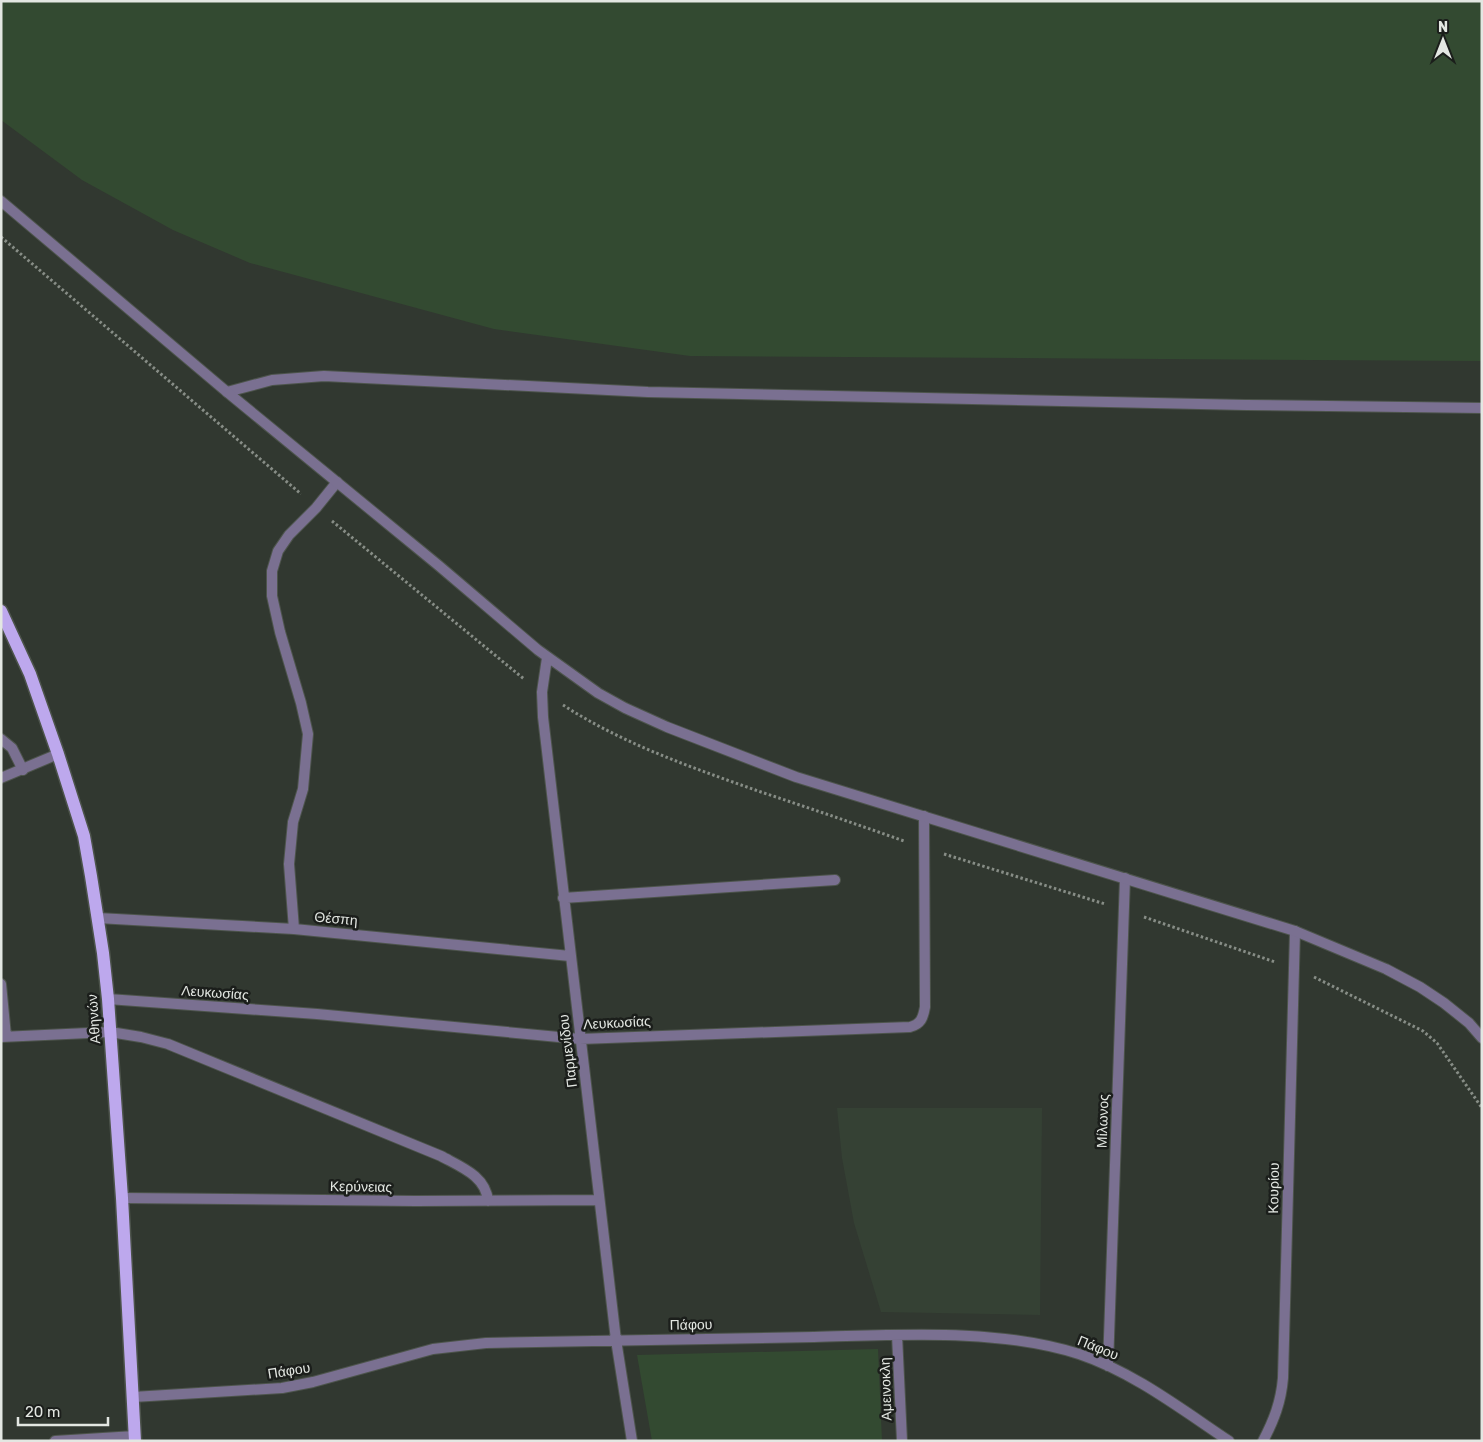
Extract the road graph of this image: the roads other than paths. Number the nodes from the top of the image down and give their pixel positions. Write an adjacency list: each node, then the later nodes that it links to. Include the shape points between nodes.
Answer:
1 (1, 201): 2 (street)
2 (227, 392): 3 (street, via 272,380 324,376 648,392); 4 (street)
3 (1482, 408)
4 (337, 482): 6 (street); 16 (street, via 289,535 278,551 272,570 272,596 308,734 303,789 293,822 289,864)
5 (1, 611): 8 (main road, Αθηνών, via 30,674)
6 (547, 658): 11 (street, via 598,693 667,728 796,777); 14 (street, Παρμενίδου, via 542,692 543,716)
7 (1, 740): 9 (street, via 12,748)
8 (58, 754): 9 (street); 15 (main road, Αθηνών, via 84,836)
9 (23, 770): 10 (street)
10 (1, 778)
11 (924, 816): 12 (street); 24 (street, Λευκωσίας, via 925,1008 917,1025)
12 (1125, 878): 17 (street); 30 (street, Μίλωνος)
13 (835, 880): 14 (street)
14 (563, 898): 18 (street, Παρμενίδου)
15 (98, 918): 16 (street, Θέσπη); 20 (main road, Αθηνών)
16 (294, 929): 18 (street, Θέσπη)
17 (1295, 931): 23 (street, via 1386,969 1420,987 1469,1023); 37 (street, Κουρίου, via 1284,1378 1282,1396)
18 (570, 956): 24 (street, Παρμενίδου)
19 (1, 984): 22 (street)
20 (108, 999): 21 (main road, Αθηνών); 24 (street, Λευκωσίας, via 317,1014)
21 (110, 1032): 22 (street); 25 (main road, Αθηνών); 27 (street, via 168,1044 441,1156 482,1182)
22 (4, 1037)
23 (1482, 1038)
24 (580, 1039): 26 (street, Παρμενίδου)
25 (122, 1198): 27 (street, Κερύνειας); 31 (main road, Αθηνών)
26 (599, 1200): 27 (street, Κερύνειας); 29 (street, Παρμενίδου)
27 (488, 1201)
28 (898, 1335): 29 (street, Πάφου); 30 (street, Πάφου, via 1026,1341); 35 (street, Αμεινοκλη)
29 (616, 1340): 31 (street, Πάφου, via 477,1344 433,1349 282,1388); 34 (street, Παρμενίδου)
30 (1108, 1366): 36 (street, Πάφου)
31 (133, 1397): 32 (main road, Αθηνών)
32 (135, 1439): 33 (street)
33 (55, 1441)
34 (632, 1441)
35 (902, 1441)
36 (1229, 1441)
37 (1263, 1441)

